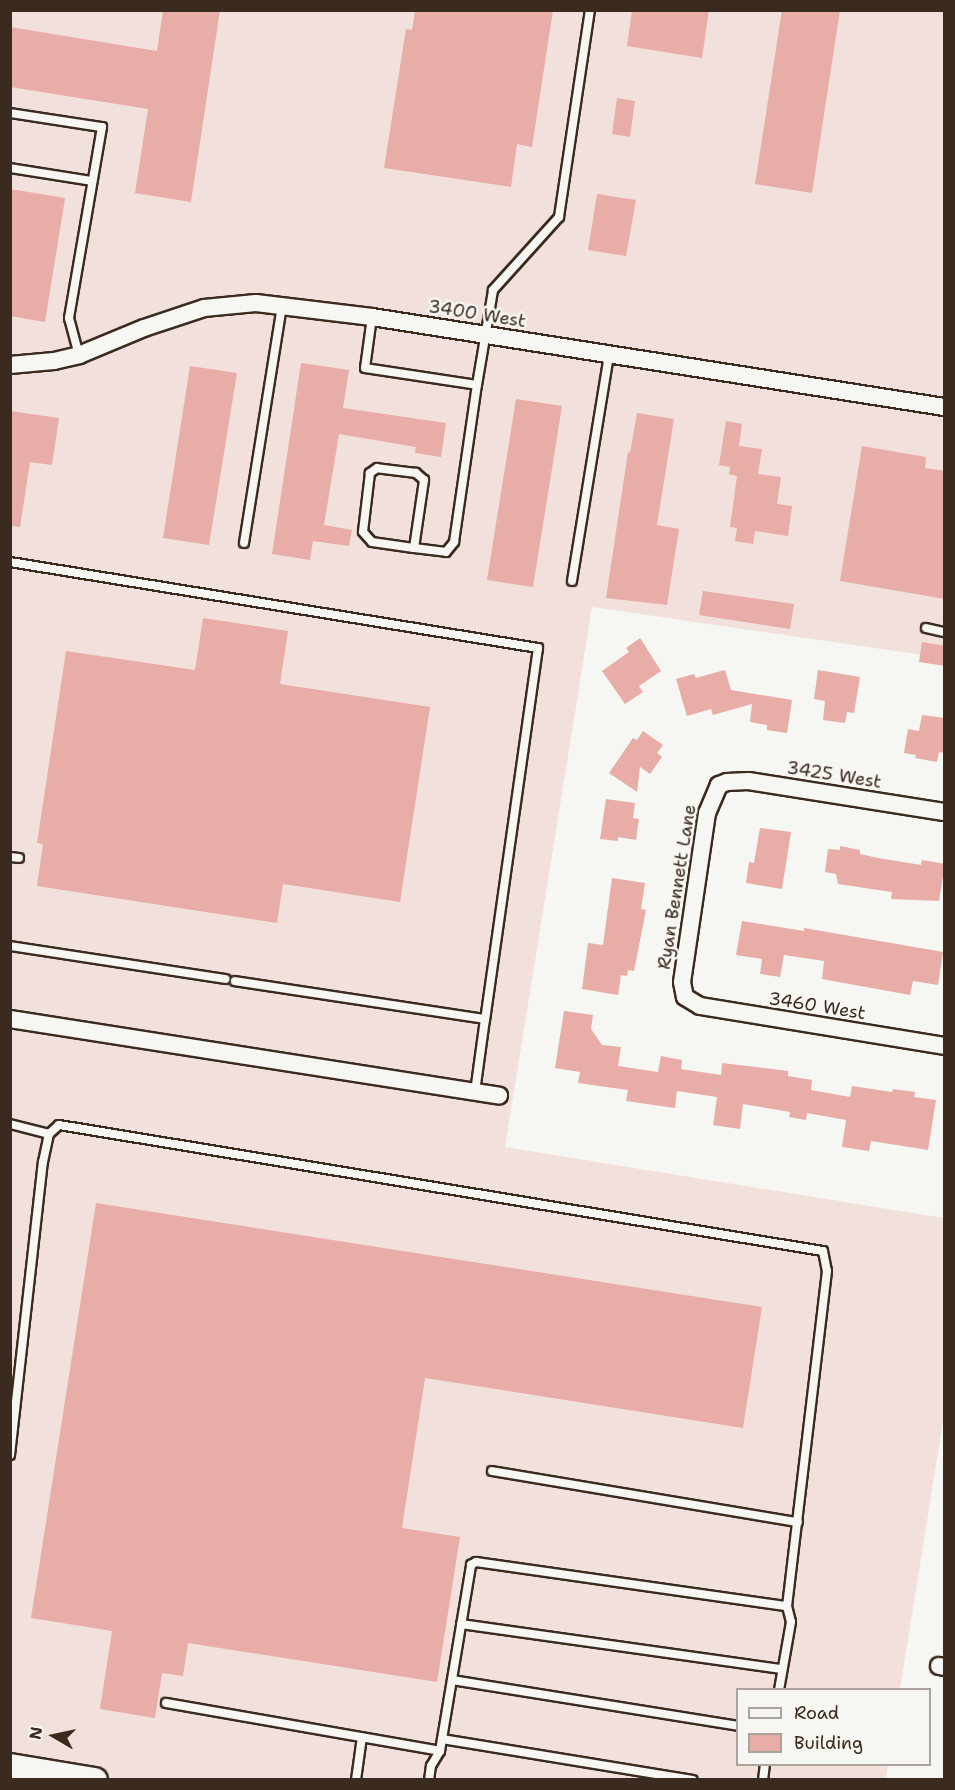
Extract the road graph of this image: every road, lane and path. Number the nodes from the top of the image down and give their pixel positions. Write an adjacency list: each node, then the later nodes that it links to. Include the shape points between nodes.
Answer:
1 (590, 10): 7 (lane, via 559,218 493,290)
2 (10, 113): 4 (lane, via 102,127)
3 (10, 168): 4 (lane)
4 (92, 181): 9 (lane, via 69,318)
5 (282, 305): 6 (street, 3400 West); 9 (street, 3400 West, via 228,304 204,308); 13 (lane)
6 (372, 317): 7 (street, 3400 West); 11 (lane, via 365,368)
7 (485, 335): 8 (street, 3400 West); 11 (lane)
8 (609, 354): 12 (street, 3400 West); 16 (lane)
9 (78, 355): 10 (street, 3400 West)
10 (10, 365)
11 (477, 385): 14 (lane, via 454,542 446,552)
12 (945, 407)
13 (244, 543)
14 (414, 548): 14 (lane, via 372,542 363,532 370,473 377,468 416,473 424,480)
15 (10, 562): 26 (lane, via 538,648)
16 (572, 581)
17 (926, 628): 18 (lane)
18 (945, 632)
19 (719, 785): 20 (street, 3425 West, via 748,781); 24 (street, Ryan Bennett Lane, via 710,803 704,835 683,970)
20 (945, 812)
21 (10, 946): 22 (lane)
22 (225, 979)
23 (235, 981): 26 (lane)
24 (685, 997): 27 (street, 3460 West, via 710,1008)
25 (10, 1019): 28 (street)
26 (485, 1019): 28 (lane)
27 (945, 1046)
28 (475, 1092): 29 (street)
29 (499, 1096)
30 (10, 1124): 31 (lane)
31 (49, 1134): 32 (lane); 34 (lane, via 59,1125 823,1251 827,1271)
32 (10, 1455)
33 (492, 1471): 34 (lane)
34 (798, 1522): 35 (lane)
35 (787, 1606): 36 (lane, via 476,1562 471,1565); 37 (lane, via 791,1622)
36 (461, 1623): 37 (lane); 38 (lane)
37 (782, 1669): 39 (lane)
38 (452, 1680): 41 (lane); 43 (lane)
39 (779, 1688)
40 (166, 1703): 42 (lane)
41 (736, 1726)
42 (362, 1737): 44 (lane); 48 (lane)
43 (442, 1738): 44 (lane); 50 (lane)
44 (440, 1750): 49 (lane)
45 (10, 1766): 46 (street)
46 (58, 1777): 47 (street)
47 (95, 1779)
48 (356, 1779)
49 (429, 1779)
50 (693, 1779)

